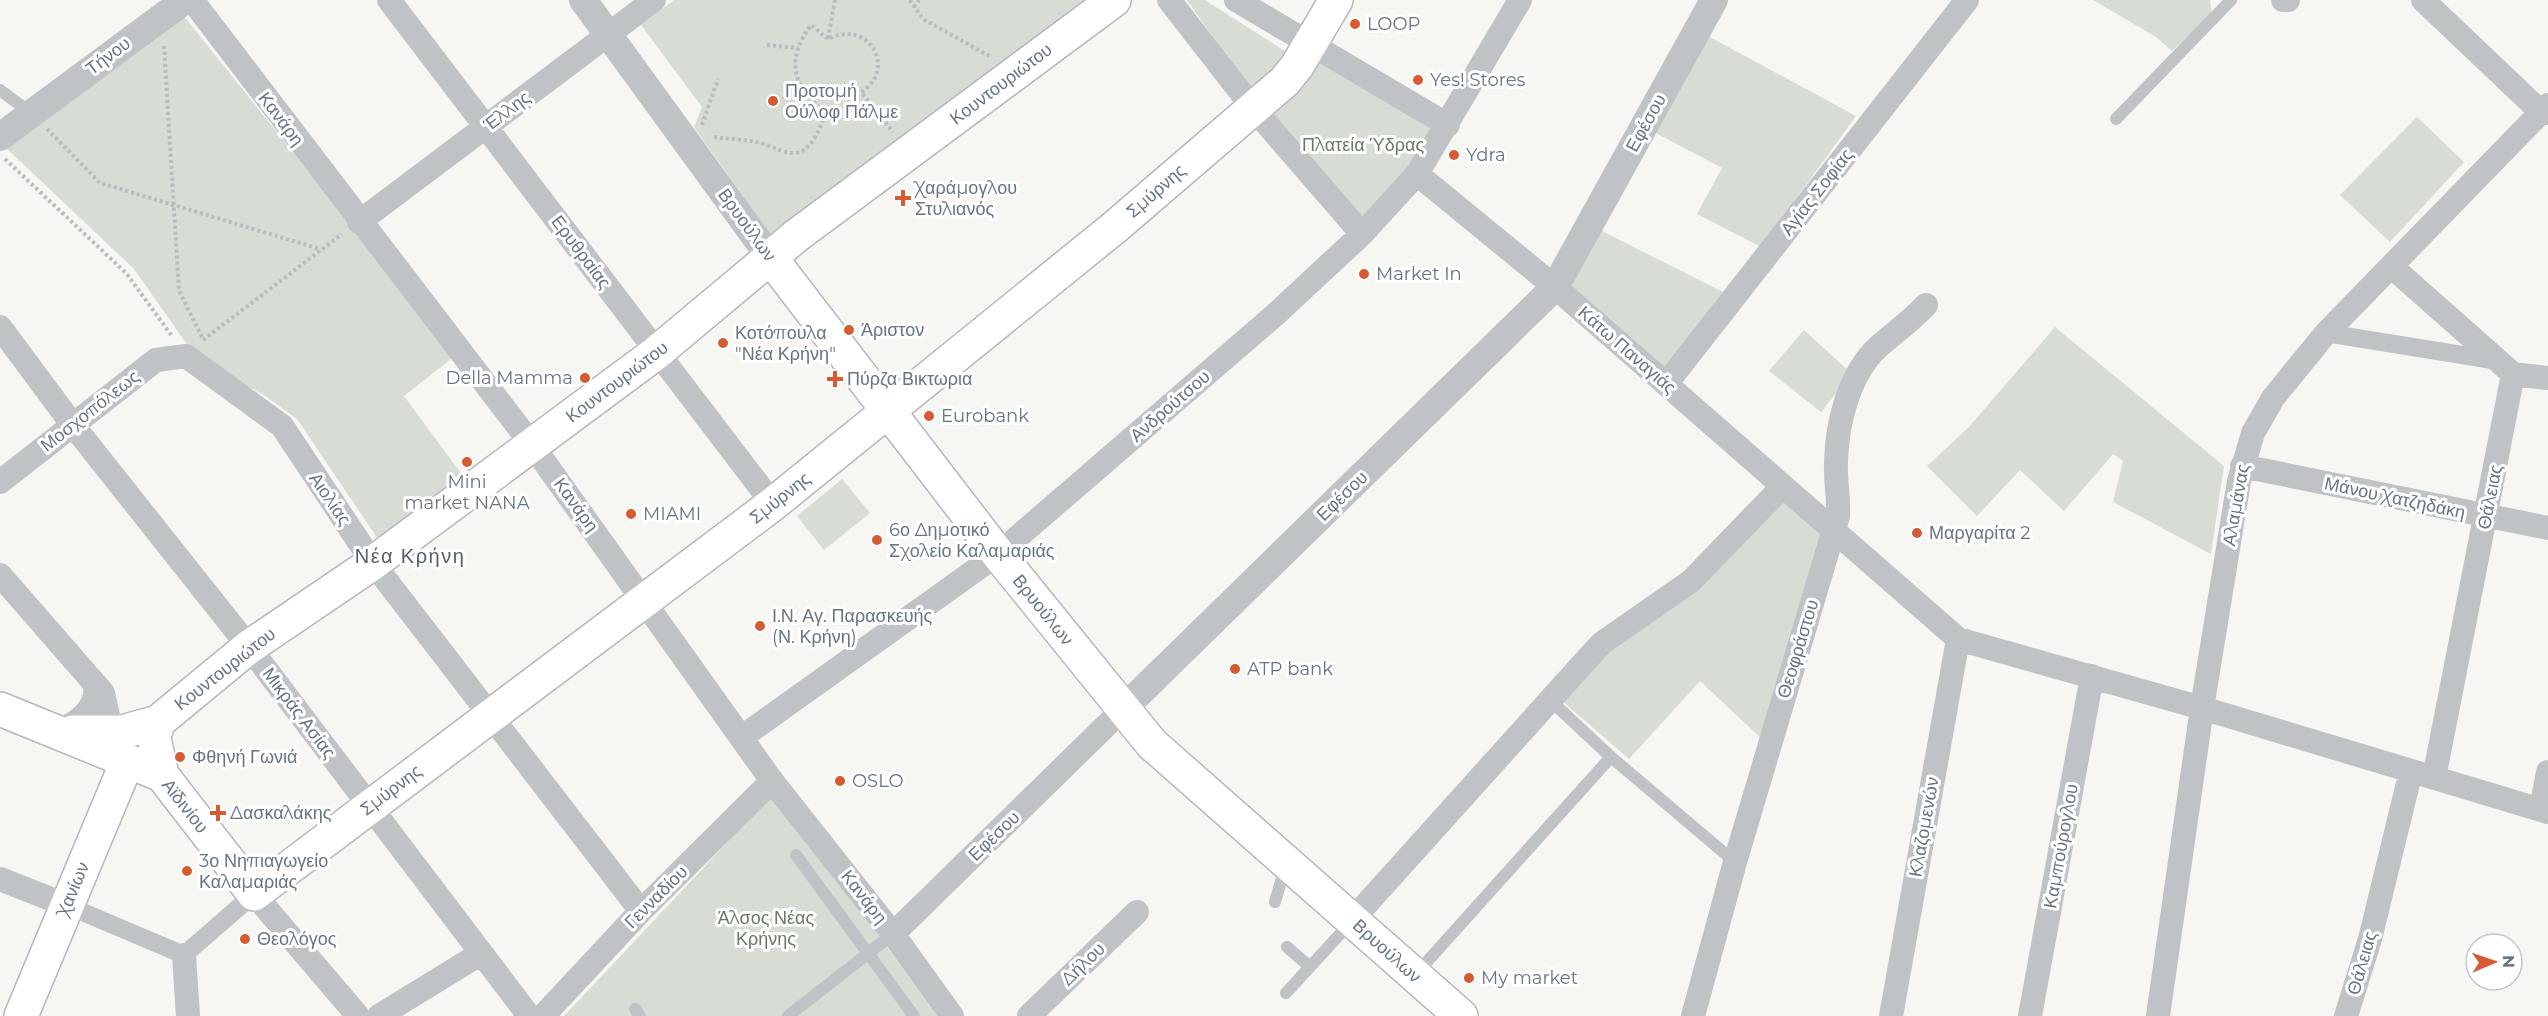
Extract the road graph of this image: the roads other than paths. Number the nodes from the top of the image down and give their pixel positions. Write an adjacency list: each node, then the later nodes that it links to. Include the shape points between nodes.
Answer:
1 (192, 0): 26 (street, Κανάρη)
2 (389, 0): 23 (street, Ερυθραίας)
3 (583, 0): 15 (street, Βρυούλων)
4 (654, 0): 15 (street, Έλλης)
5 (1114, 0): 28 (main road, Κουντουριώτου)
6 (1169, 0): 18 (street)
7 (1236, 0): 16 (street)
8 (1336, 0): 16 (main road, Σμύρνης)
9 (1520, 0): 22 (street, Ανδρούτσου)
10 (1714, 0): 30 (street, Εφέσου)
11 (1967, 0): 38 (street, Αγίας Σοφίας)
12 (2231, 0): 21 (lane)
13 (2423, 0): 19 (street)
14 (173, 8): 20 (street, Τήνου)
15 (609, 34): 23 (street, Έλλης); 28 (street, Βρυούλων)
16 (1311, 44): 18 (main road, Σμύρνης, via 1285,81); 22 (street)
17 (0, 90): 20 (lane)
18 (1253, 108): 27 (street); 39 (main road, Σμύρνης)
19 (2546, 110): 29 (street, Αλαμάνας)
20 (32, 113): 24 (street, Τήνου)
21 (2116, 119)
22 (1448, 125): 25 (street, Ανδρούτσου)
23 (486, 126): 26 (street, Έλλης); 35 (street, Ερυθραίας)
24 (0, 137)
25 (1417, 174): 27 (street, Ανδρούτσου); 30 (street, Κάτω Παναγιάς)
26 (359, 222): 41 (street, Κανάρη)
27 (1362, 234): 49 (street, Ανδρούτσου, via 1276,314)
28 (770, 257): 35 (main road, Κουντουριώτου); 39 (main road, Βρυούλων)
29 (2392, 267): 33 (street, Αλαμάνας); 36 (street)
30 (1555, 287): 38 (street, Κάτω Παναγιάς); 60 (street, Εφέσου)
31 (1926, 305): 48 (street, Θεοφράστου, via 1877,348 1854,383 1838,442 1838,516)
32 (0, 327): 40 (street, Μικράς Ασίας)
33 (2326, 333): 36 (street); 42 (street, Αλαμάνας, via 2265,409)
34 (195, 348): 40 (street, Μοσχοπόλεως, via 156,360); 50 (street, Αιολίας, via 282,426)
35 (656, 353): 41 (main road, Κουντουριώτου); 45 (street, Ερυθραίας)
36 (2506, 368): 37 (street); 46 (street, Θάλειας)
37 (2548, 378)
38 (1666, 384): 44 (street, Κάτω Παναγιάς)
39 (889, 412): 45 (main road, Σμύρνης); 49 (main road, Βρυούλων)
40 (72, 424): 43 (street, Μοσχοπόλεως); 54 (street, Μικράς Ασίας)
41 (533, 446): 50 (main road, Κουντουριώτου); 52 (street, Κανάρη)
42 (2242, 466): 46 (street, Μάνου Χατζηδάκη); 58 (street, Αλαμάνας)
43 (0, 482)
44 (1783, 486): 48 (street, Κάτω Παναγιάς); 57 (street, via 1691,580 1602,643)
45 (773, 504): 52 (main road, Σμύρνης)
46 (2486, 517): 47 (street, Μάνου Χατζηδάκη); 71 (street, Θάλειας)
47 (2548, 528)
48 (1833, 533): 53 (street, Κάτω Παναγιάς); 76 (street, Θεοφράστου)
49 (998, 554): 60 (main road, Βρυούλων); 65 (street, Ανδρούτσου)
50 (373, 563): 54 (main road, Κουντουριώτου); 61 (street, Αιολίας)
51 (0, 574): 56 (street)
52 (645, 602): 61 (main road, Σμύρνης); 65 (street, Κανάρη)
53 (1958, 639): 55 (street); 105 (street, Κλαζομενών)
54 (249, 647): 62 (main road, Κουντουριώτου); 73 (street, Μικράς Ασίας)
55 (2092, 676): 58 (street); 106 (street, Καμπούρογλου)
56 (95, 684): 63 (street, via 96,695 82,718); 64 (street, via 105,697)
57 (1550, 700): 66 (lane); 84 (street)
58 (2202, 708): 68 (street); 107 (street, Αλαμάνας)
59 (0, 709): 63 (main road, Αϊδινίου)
60 (1123, 709): 77 (main road, Βρυούλων, via 1152,744); 85 (street, Εφέσου)
61 (489, 716): 73 (main road, Σμύρνης); 82 (street, Αιολίας)
62 (158, 722): 64 (main road); 70 (main road, Κουντουριώτου, via 154,738)
63 (53, 732): 64 (main road); 67 (main road, Αϊδινίου)
64 (111, 733): 67 (street, via 114,746)
65 (741, 737): 72 (street, Κανάρη)
66 (1611, 757): 76 (lane); 91 (lane)
67 (127, 762): 70 (main road, Αϊδινίου); 81 (main road, Χανίων)
68 (2411, 771): 71 (street); 108 (street, Θάλειας, via 2370,939)
69 (2548, 772): 74 (street)
70 (162, 776): 79 (main road, Αϊδινίου)
71 (2434, 778): 74 (street)
72 (772, 781): 82 (street, Γενναδίου); 85 (street, Κανάρη)
73 (370, 806): 79 (main road, Σμύρνης); 87 (street, Μικράς Ασίας)
74 (2545, 811)
75 (796, 855): 88 (lane)
76 (1735, 862): 104 (street, Θεοφράστου)
77 (1292, 866): 80 (lane, via 1282,878); 84 (main road, Βρυούλων)
78 (0, 879): 81 (street)
79 (254, 894): 89 (street, Σμύρνης); 95 (street, Αϊδινίου)
80 (1275, 902)
81 (66, 905): 89 (street); 93 (main road, Χανίων)
82 (641, 911): 98 (street, Γενναδίου)
83 (1137, 912): 102 (street, Δήλου)
84 (1352, 920): 90 (lane); 91 (main road, Βρυούλων)
85 (893, 934): 88 (lane); 101 (street, Κανάρη)
86 (1287, 947): 90 (lane)
87 (480, 954): 96 (street); 97 (street, Μικράς Ασίας)
88 (868, 954): 99 (lane); 100 (lane)
89 (184, 956): 94 (street)
90 (1310, 967): 92 (lane)
91 (1414, 976): 103 (main road, Βρυούλων)
92 (1286, 993)
93 (21, 1016)
94 (188, 1016)
95 (358, 1016)
96 (379, 1016)
97 (529, 1016)
98 (543, 1016)
99 (788, 1016)
100 (914, 1016)
101 (952, 1016)
102 (1029, 1016)
103 (1461, 1016)
104 (1693, 1016)
105 (1891, 1016)
106 (2030, 1016)
107 (2158, 1016)
108 (2346, 1016)

